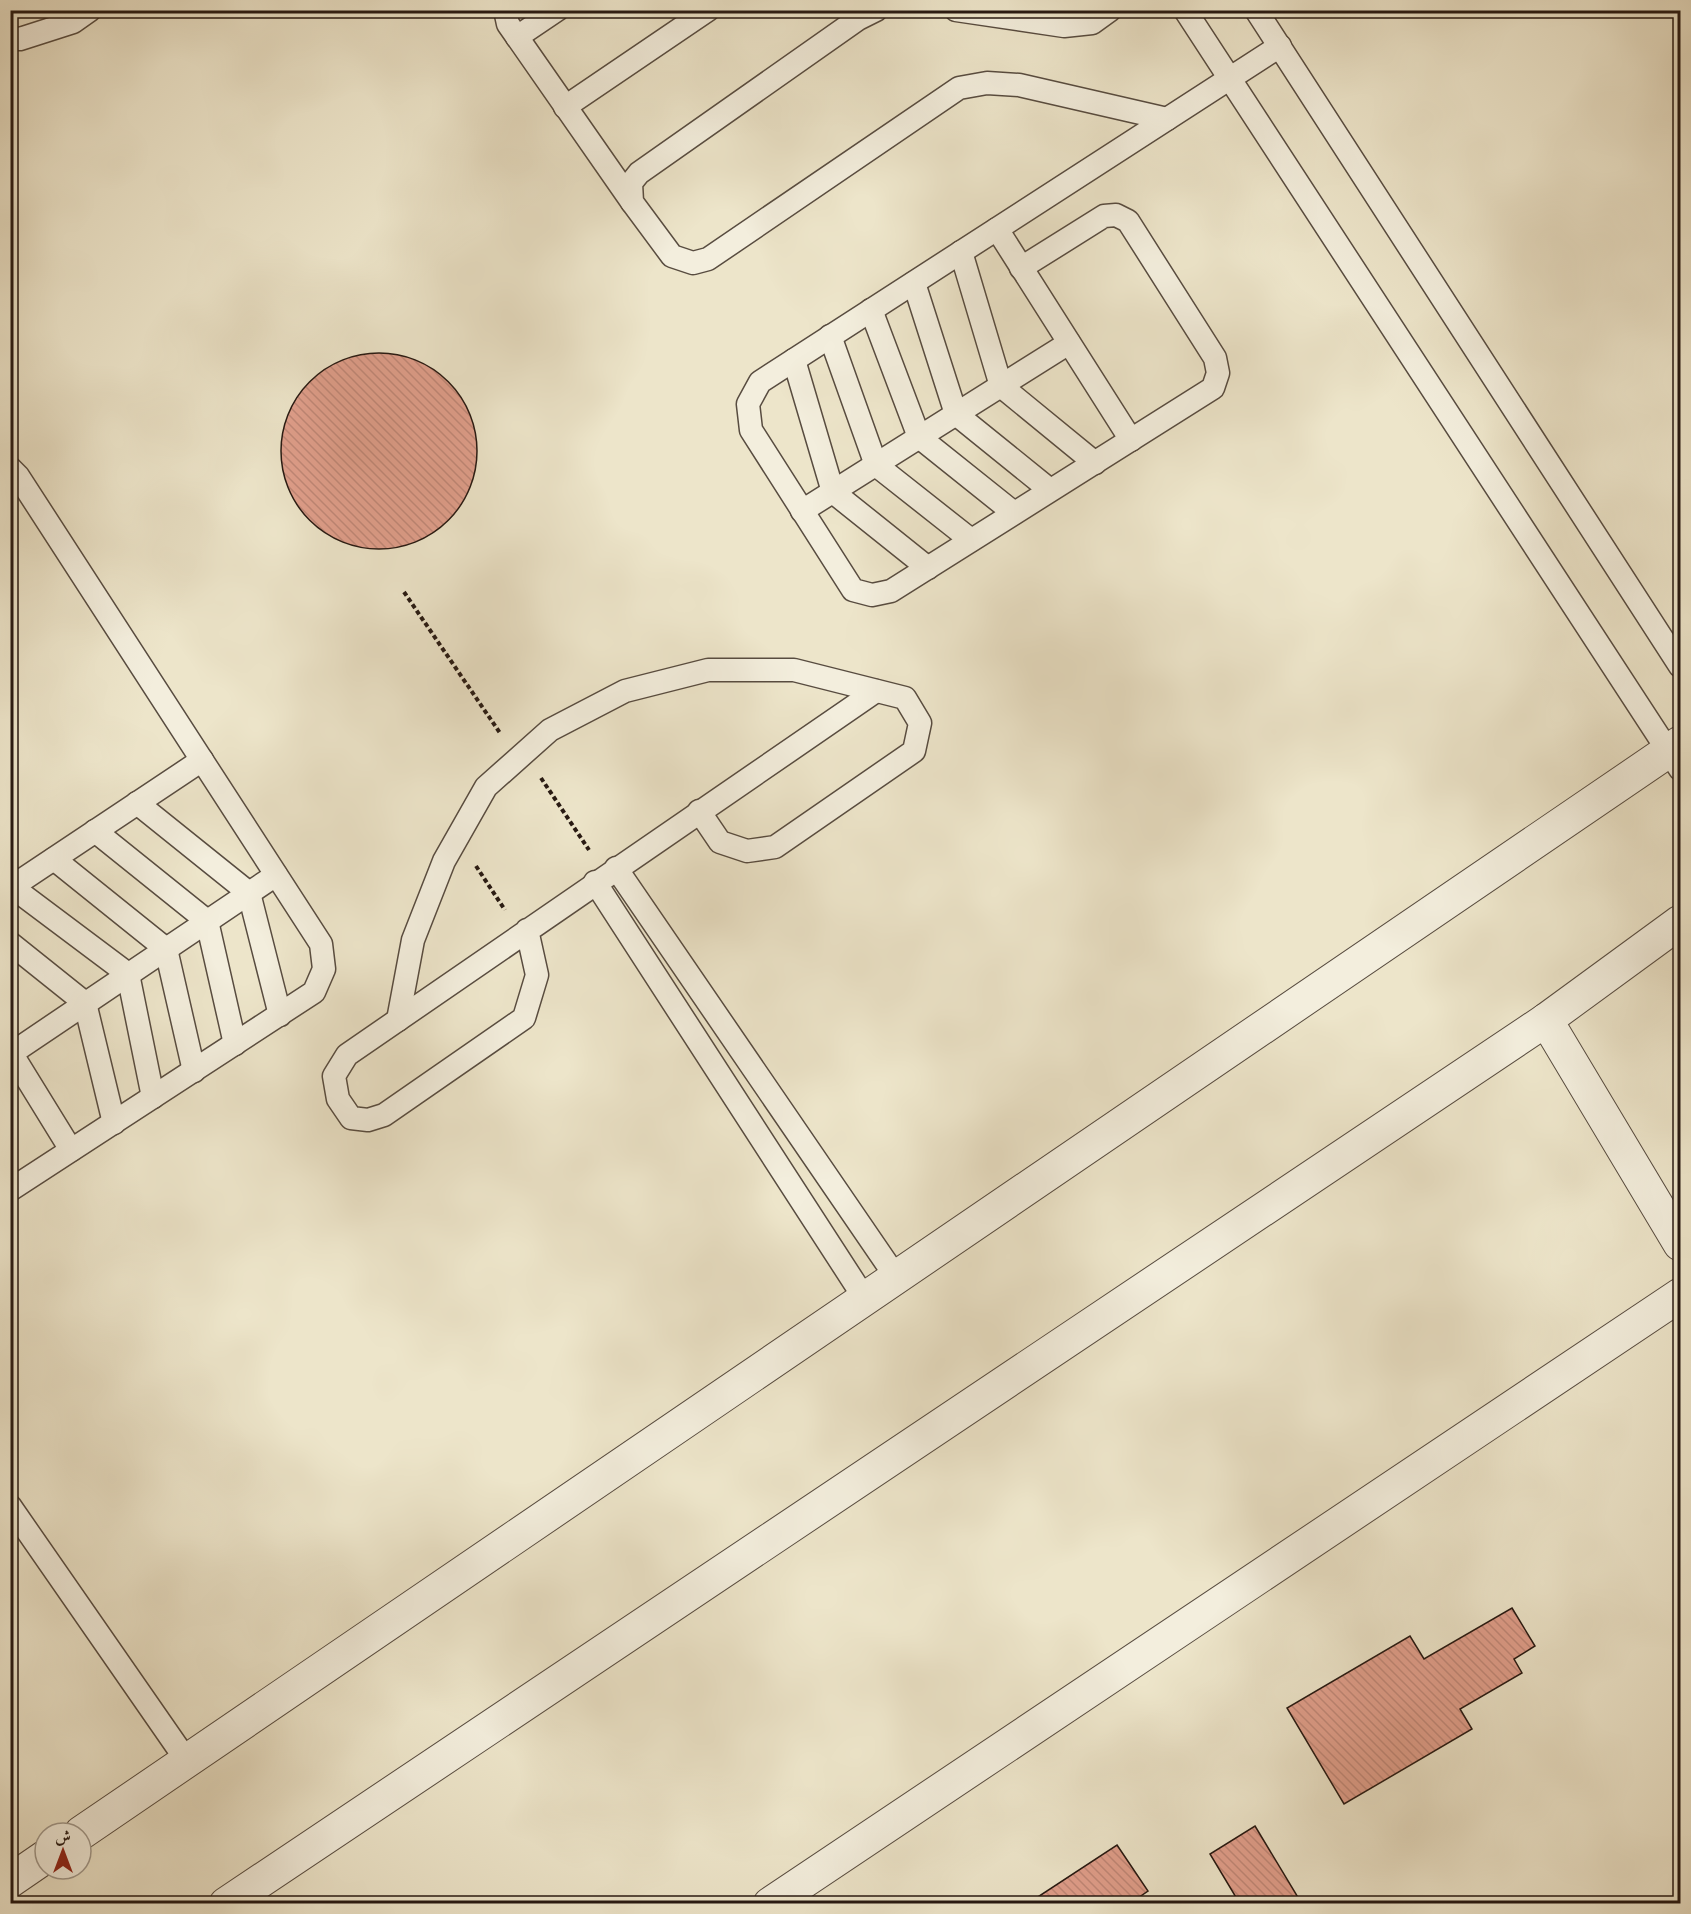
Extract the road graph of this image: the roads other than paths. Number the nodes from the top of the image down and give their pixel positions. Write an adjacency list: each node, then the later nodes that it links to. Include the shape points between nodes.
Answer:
1 (90, 10): 12 (lane, via 73,22 20,39)
2 (505, 10): 11 (lane)
3 (557, 10): 11 (lane)
4 (708, 10): 15 (lane)
5 (876, 10): 17 (lane, via 639,173 631,183)
6 (956, 10): 10 (lane)
7 (1110, 10): 10 (lane, via 1092,23 1064,26)
8 (1185, 10): 14 (lane)
9 (1256, 10): 13 (lane)
10 (989, 13)
11 (517, 37): 15 (lane)
12 (10, 38)
13 (1280, 46): 14 (lane); 39 (lane)
14 (1230, 77): 16 (lane); 41 (lane)
15 (565, 107): 17 (lane)
16 (1167, 119): 17 (lane, via 1019,85 987,83 959,88 708,259 693,263 672,256); 18 (lane)
17 (632, 202)
18 (997, 229): 19 (lane); 20 (lane)
19 (961, 252): 21 (lane); 26 (lane)
20 (1021, 268): 24 (lane); 29 (lane, via 1104,216 1116,215 1128,221 1215,358 1218,373 1213,388)
21 (914, 283): 22 (lane); 27 (lane)
22 (871, 310): 23 (lane); 28 (lane)
23 (830, 336): 25 (lane); 31 (lane)
24 (1070, 343): 26 (lane); 29 (lane)
25 (794, 360): 34 (lane); 35 (lane, via 760,382 748,404 751,430)
26 (1001, 386): 27 (lane); 30 (lane)
27 (956, 414): 28 (lane); 33 (lane)
28 (919, 437): 31 (lane); 36 (lane)
29 (1131, 440): 30 (lane)
30 (1095, 463): 33 (lane)
31 (876, 465): 34 (lane); 37 (lane)
32 (10, 468): 42 (lane)
33 (1050, 490): 36 (lane)
34 (833, 492): 35 (lane); 38 (lane)
35 (802, 511): 38 (lane, via 853,590 872,596 891,591)
36 (1014, 513): 37 (lane)
37 (971, 540): 38 (lane)
38 (928, 568)
39 (1680, 666)
40 (876, 691): 44 (lane); 44 (lane, via 905,698 920,723 914,751 775,847 747,851 720,842); 59 (lane, via 794,670 708,670 626,691 550,730 486,786 444,861 413,940)
41 (1677, 754): 69 (street)
42 (202, 760): 43 (lane); 47 (lane)
43 (137, 803): 45 (lane); 50 (lane)
44 (699, 811): 48 (lane)
45 (96, 831): 46 (lane); 51 (lane)
46 (54, 859): 49 (lane); 55 (lane)
47 (276, 875): 50 (lane); 58 (lane, via 321,944 324,969 314,992)
48 (606, 875): 53 (lane); 69 (lane); 71 (lane)
49 (11, 887): 56 (lane)
50 (249, 893): 51 (lane); 58 (lane)
51 (207, 921): 55 (lane); 61 (lane)
52 (1680, 922): 60 (street)
53 (524, 932): 59 (lane); 59 (lane, via 537,975 524,1018 384,1115 368,1120 351,1118 338,1099 334,1076 347,1055)
54 (10, 943): 57 (lane)
55 (166, 949): 56 (lane); 63 (lane)
56 (128, 974): 57 (lane); 64 (lane)
57 (86, 1004): 62 (lane); 65 (lane)
58 (280, 1015): 61 (lane)
59 (398, 1020)
60 (1546, 1020): 68 (street); 77 (street)
61 (235, 1044): 63 (lane)
62 (11, 1052): 66 (lane)
63 (194, 1071): 64 (lane)
64 (153, 1097): 65 (lane)
65 (114, 1123): 66 (lane)
66 (71, 1150): 67 (lane)
67 (10, 1190)
68 (1680, 1244)
69 (896, 1277): 71 (street)
70 (1680, 1295): 78 (street)
71 (865, 1299): 73 (street)
72 (10, 1506): 73 (lane)
73 (186, 1761): 74 (street)
74 (93, 1825)
75 (33, 1865): 76 (street)
76 (10, 1881)
77 (226, 1904)
78 (770, 1904)

